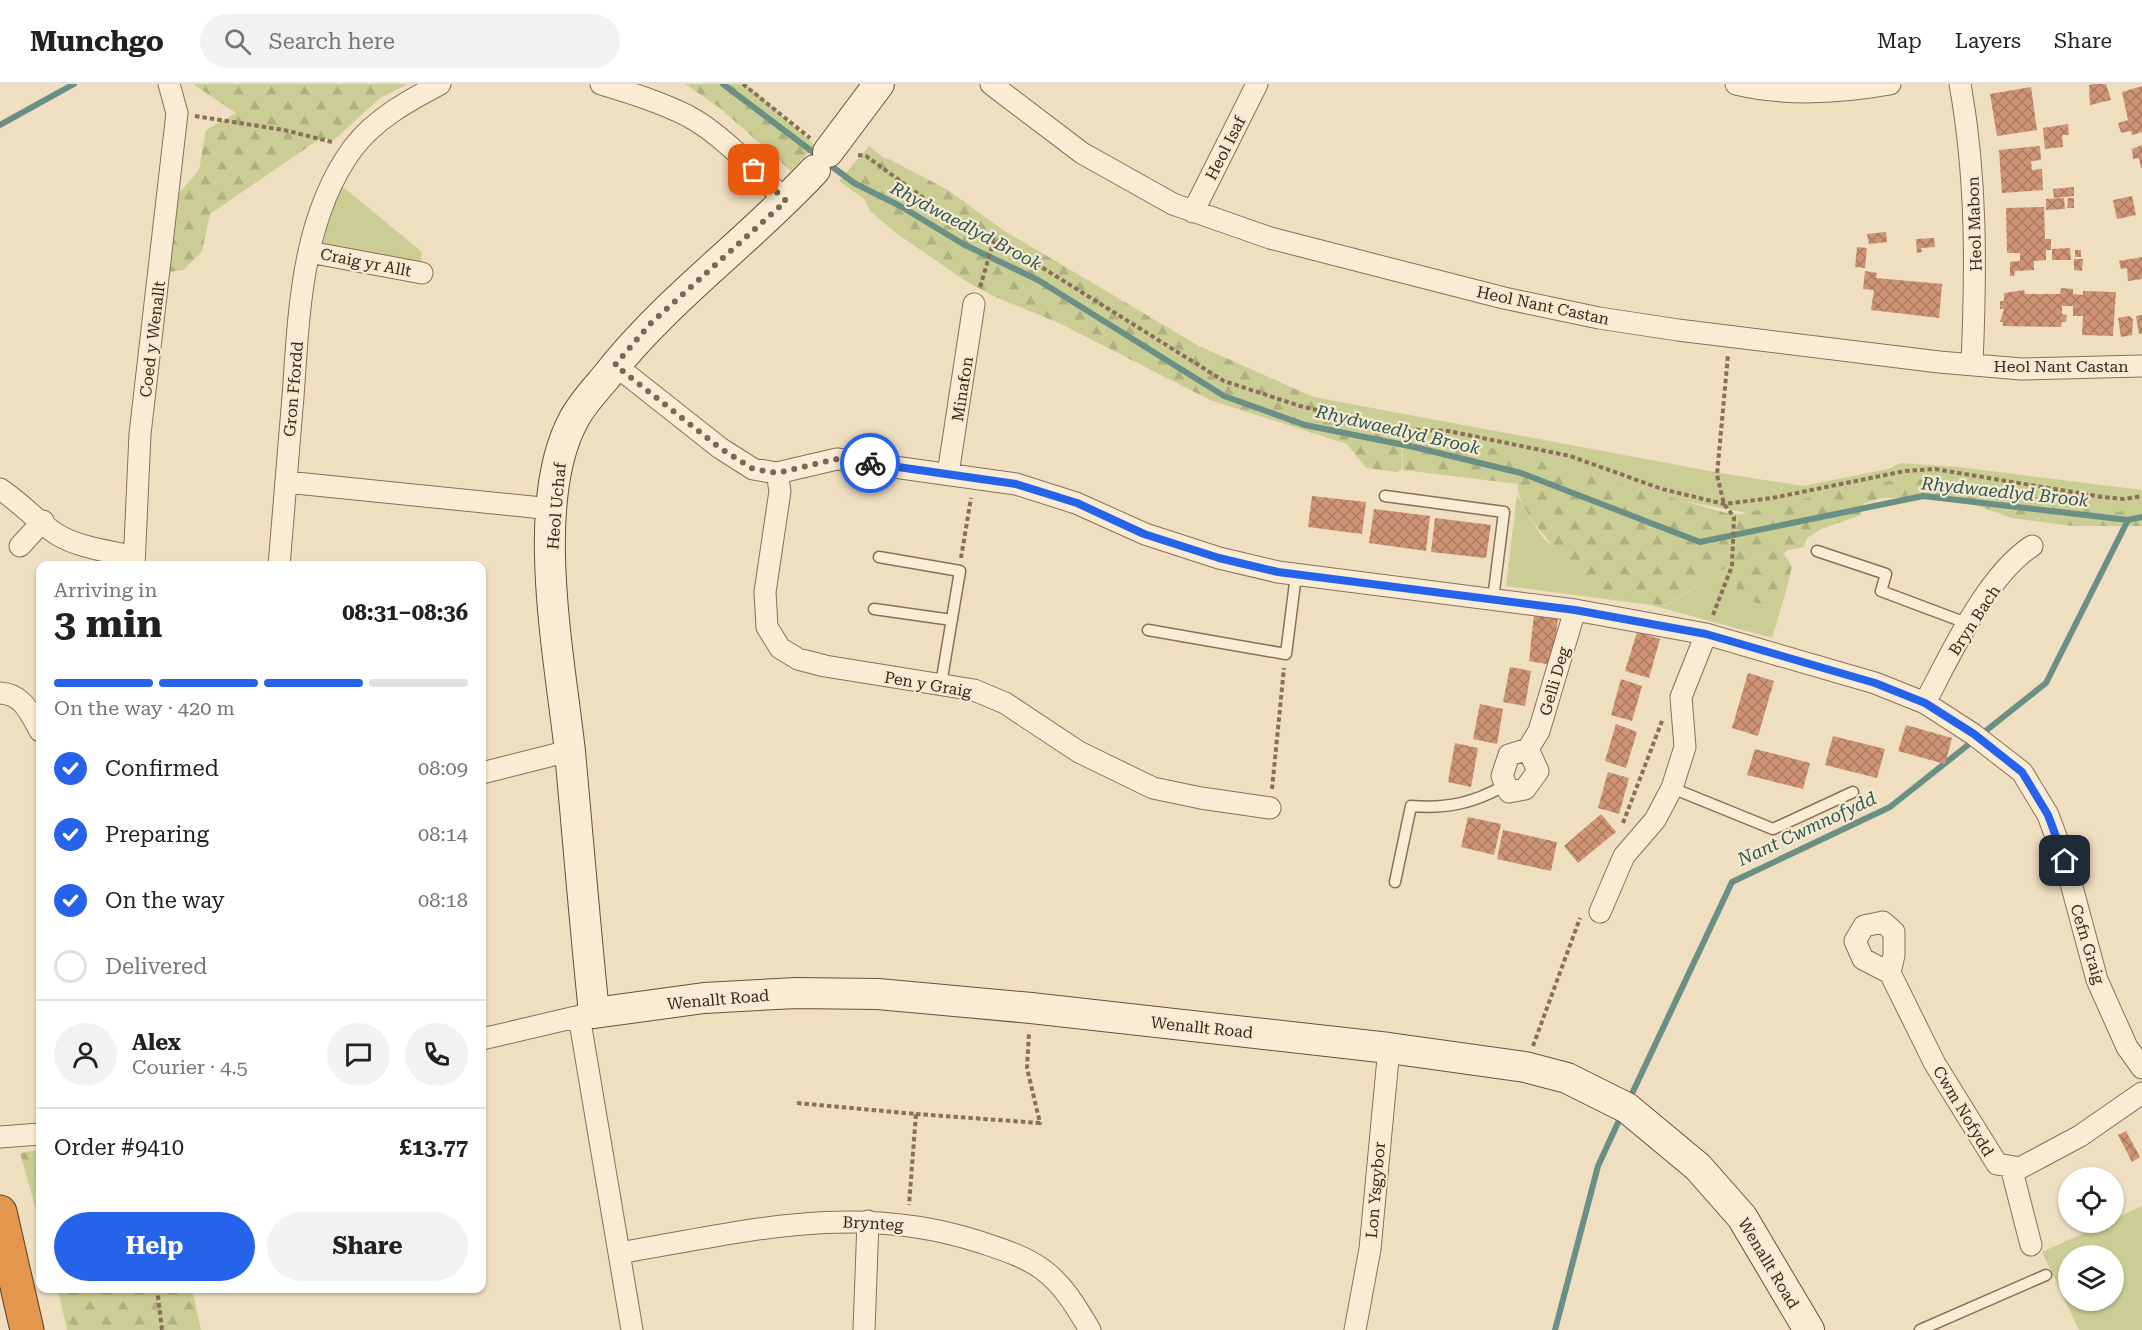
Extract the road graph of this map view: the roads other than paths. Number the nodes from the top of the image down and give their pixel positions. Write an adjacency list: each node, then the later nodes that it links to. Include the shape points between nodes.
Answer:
1 (169, 84): 29 (street, Coed y Wenallt, via 177,113 140,434)
2 (440, 84): 12 (street, Gron Ffordd, via 379,120 353,147 323,200)
3 (601, 84): 10 (street, via 690,117 737,154)
4 (879, 84): 10 (street, Heol Uchaf, via 822,161)
5 (990, 84): 11 (street, Heol Nant Castan, via 1082,153)
6 (1257, 84): 11 (street, Heol Isaf)
7 (1736, 84): 8 (street, via 1815,93)
8 (1890, 84)
9 (1960, 84): 15 (street, Heol Mabon, via 1975,203 1977,264)
10 (786, 201): 16 (street, Heol Uchaf, via 651,323)
11 (1193, 212): 15 (street, Heol Nant Castan, via 1270,238 1504,298 1599,318)
12 (309, 252): 13 (street, Craig yr Allt); 20 (street, Gron Ffordd)
13 (422, 273)
14 (974, 304): 19 (street, Minafon)
15 (1972, 364): 17 (street, Heol Nant Castan, via 2021,369)
16 (615, 365): 18 (street, Cefn Graig, via 720,448 753,469); 23 (street, Heol Uchaf, via 574,418 560,451)
17 (2142, 366)
18 (777, 473): 19 (street, Cefn Graig, via 837,459); 39 (street, Pen y Graig, via 780,491 765,592 767,627 780,648 798,659 825,666)
19 (948, 474): 31 (street, Cefn Graig, via 1016,484 1077,503 1144,534 1219,558)
20 (286, 482): 23 (street); 30 (street, Gron Ffordd)
21 (0, 489): 24 (street)
22 (1385, 496): 32 (lane, via 1504,513)
23 (552, 509): 43 (street, Heol Uchaf, via 551,592)
24 (43, 521): 25 (street); 29 (street, via 58,535)
25 (20, 546)
26 (2032, 546): 36 (street, Bryn Bach, via 2021,553)
27 (1817, 551): 36 (lane, via 1886,574 1881,591)
28 (879, 557): 35 (lane, via 960,571)
29 (134, 561)
30 (279, 561)
31 (1296, 575): 32 (street, Cefn Graig); 37 (lane, via 1286,654)
32 (1493, 599): 34 (street, Cefn Graig)
33 (874, 609): 35 (lane)
34 (1575, 610): 38 (street, Cefn Graig); 45 (street, Gelli Deg, via 1539,731 1528,749 1509,755 1502,776)
35 (952, 620): 39 (lane)
36 (1969, 624): 41 (street, Bryn Bach)
37 (1148, 630)
38 (1706, 634): 41 (street, Cefn Graig, via 1875,683); 46 (street, via 1681,697 1685,747)
39 (941, 684): 48 (street, Pen y Graig, via 974,690 1005,703 1079,753 1153,788)
40 (0, 693): 42 (street, via 23,702)
41 (1925, 703): 55 (street, Cefn Graig, via 1974,734 2022,772 2048,815 2065,861 2097,980 2127,1047)
42 (36, 723)
43 (569, 751): 44 (street); 52 (street, Heol Uchaf)
44 (486, 772)
45 (1504, 786): 49 (lane, via 1476,801 1438,808 1411,806)
46 (1672, 788): 47 (lane, via 1773,829); 50 (street, via 1655,820 1624,856)
47 (1853, 792)
48 (1270, 808)
49 (1395, 882)
50 (1600, 912)
51 (1890, 973): 59 (street, Cwm Nofydd, via 1935,1064 1997,1164)
52 (586, 1015): 53 (street, Wenallt Road); 54 (street, Wenallt Road, via 704,998 878,994); 63 (street)
53 (486, 1039)
54 (1389, 1048): 70 (street, Lon Ysgybor, via 1370,1248); 71 (street, Wenallt Road, via 1525,1067 1567,1078 1627,1108 1698,1167 1742,1217)
55 (2142, 1068)
56 (2142, 1093): 59 (street, Cwm Nofydd, via 2080,1136 2020,1168)
57 (36, 1134): 58 (street)
58 (0, 1137)
59 (2011, 1167): 62 (street)
60 (0, 1212): 66 (highway)
61 (868, 1221): 63 (street, Brynteg, via 802,1223); 68 (street); 69 (street, Brynteg, via 952,1233 1043,1269 1070,1297)
62 (2031, 1245)
63 (620, 1253): 67 (street)
64 (2046, 1275): 65 (lane)
65 (1924, 1329)
66 (27, 1330)
67 (632, 1330)
68 (864, 1330)
69 (1090, 1330)
70 (1355, 1330)
71 (1809, 1330)

